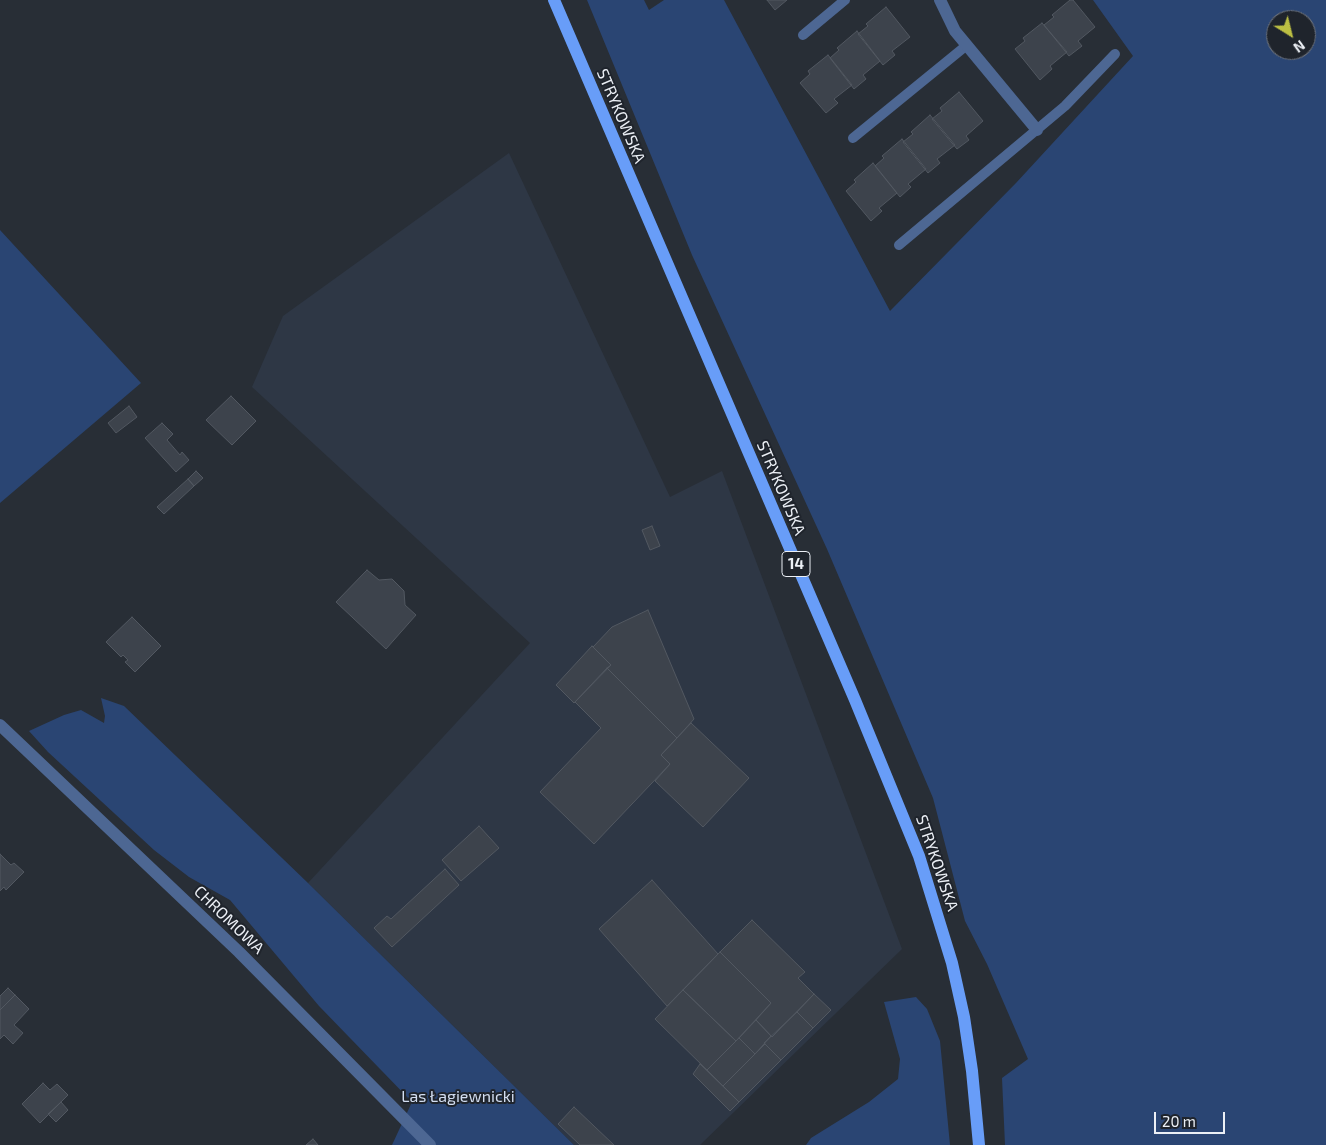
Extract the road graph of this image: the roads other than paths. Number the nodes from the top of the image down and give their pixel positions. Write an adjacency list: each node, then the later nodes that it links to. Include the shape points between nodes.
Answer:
1 (554, 0): 12 (main road, STRYKOWSKA / 14, via 919,856 952,963 962,1008)
2 (845, 0): 4 (lane)
3 (940, 0): 5 (street, via 948,19)
4 (803, 35)
5 (967, 45): 7 (street); 8 (lane)
6 (1115, 54): 7 (lane)
7 (1038, 130): 9 (lane)
8 (853, 138)
9 (899, 245)
10 (0, 724): 11 (street, CHROMOWA, via 239,952)
11 (430, 1145)
12 (979, 1145)

